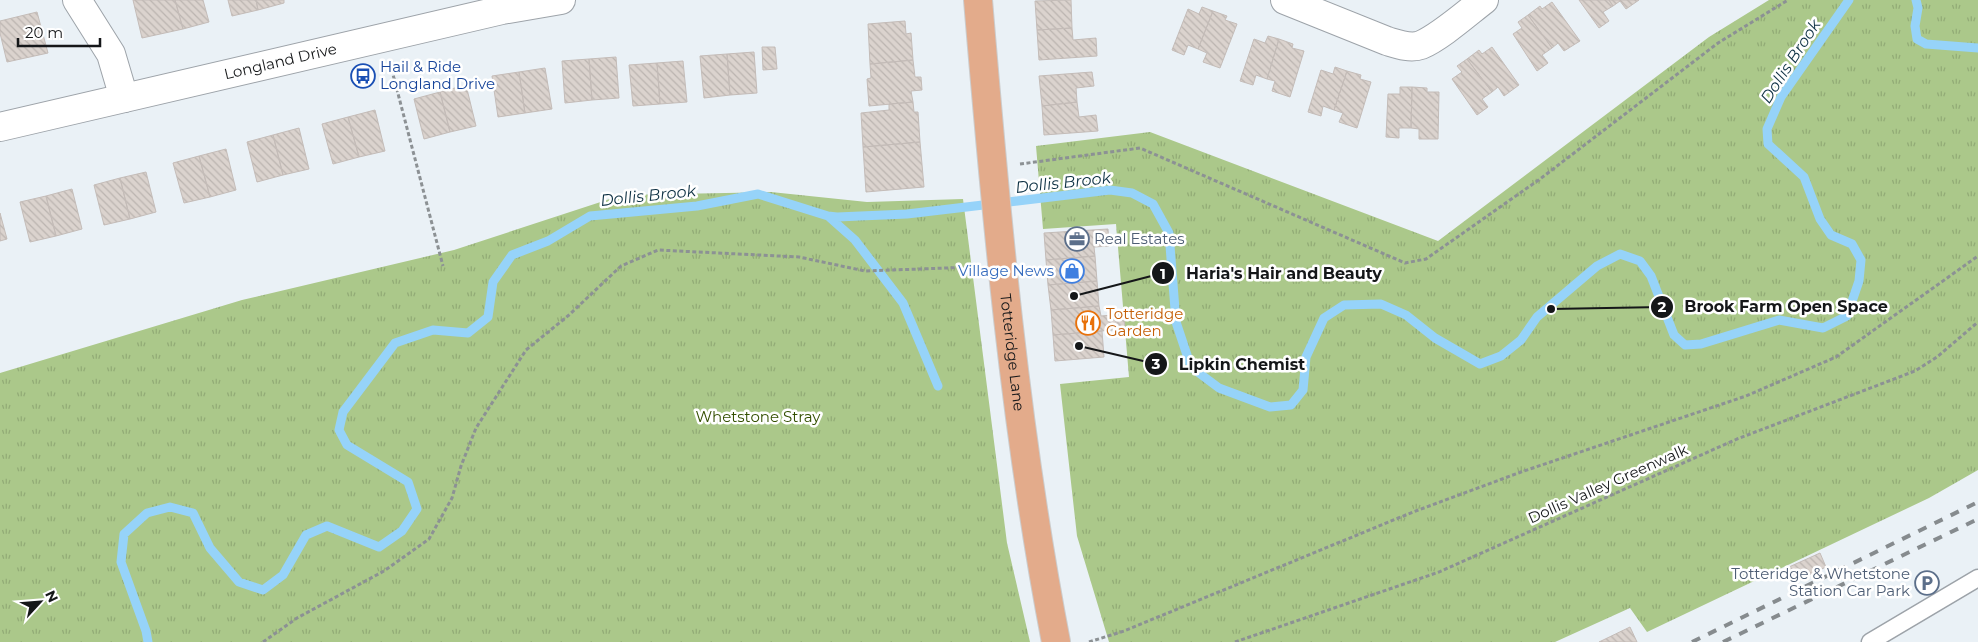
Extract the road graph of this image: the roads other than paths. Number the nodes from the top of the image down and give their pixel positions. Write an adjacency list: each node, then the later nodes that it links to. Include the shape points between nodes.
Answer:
1 (77, 0): 6 (street, via 111,54)
2 (561, 0): 6 (street, Longland Drive, via 502,10)
3 (978, 0): 9 (main road, Totteridge Lane, via 1002,266 1034,519)
4 (1284, 0): 5 (street, via 1403,45 1420,45)
5 (1484, 0)
6 (124, 98): 7 (street, Longland Drive)
7 (0, 127)
8 (1978, 578): 10 (lane)
9 (1056, 642)
10 (1870, 642)

